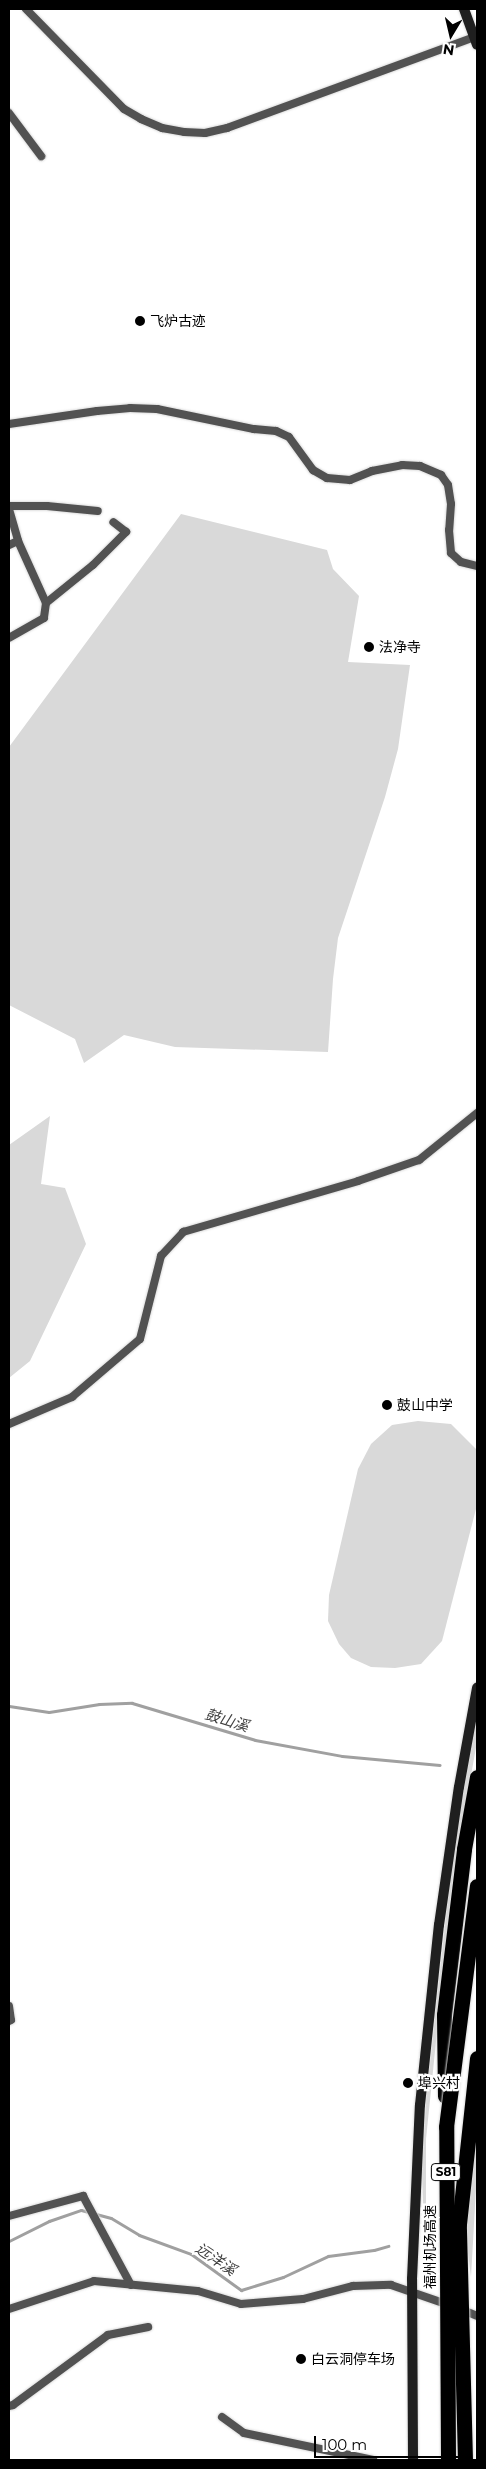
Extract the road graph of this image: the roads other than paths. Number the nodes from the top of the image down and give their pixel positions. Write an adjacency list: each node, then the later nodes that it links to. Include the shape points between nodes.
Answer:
1 (26, 9): 3 (street, via 124,109 162,128 184,132 205,133 227,128)
2 (464, 9): 3 (main road)
3 (476, 42)
4 (9, 113): 5 (street)
5 (41, 156)
6 (9, 424): 12 (street, via 97,411 157,410 276,431 289,437 313,470 327,478 350,480 372,471 402,465 420,466 441,475 448,485 451,553 461,562)
7 (9, 508): 8 (street, via 47,506); 10 (street)
8 (98, 511)
9 (113, 522): 13 (street, via 126,532 94,565)
10 (18, 541): 11 (street); 13 (street)
11 (9, 546)
12 (477, 566)
13 (46, 603): 14 (street, via 44,618)
14 (9, 638)
15 (477, 1113): 16 (street, via 419,1160 183,1232 161,1256 140,1339 72,1397)
16 (9, 1424)
17 (477, 1688): 26 (main road, via 459,1786 430,1996 420,2105)
18 (477, 1777): 23 (highway, bridge, via 464,1849 444,2015)
19 (477, 1886): 23 (highway, 福州机场高速 / S81, bridge)
20 (9, 2006): 21 (street)
21 (9, 2022)
22 (477, 2058): 35 (highway, 福州机场高速 / S81, bridge, via 459,2224)
23 (446, 2127): 34 (highway, 福州机场高速 / S81, bridge)
24 (9, 2216): 25 (street, via 83,2196)
25 (131, 2285): 26 (street, via 198,2291 240,2304 303,2299 353,2286 391,2284); 27 (street, via 94,2281)
26 (413, 2292): 28 (street); 33 (main road)
27 (9, 2309)
28 (477, 2316)
29 (148, 2327): 30 (street, via 108,2335)
30 (9, 2406)
31 (222, 2417): 32 (street, via 244,2432)
32 (373, 2460)
33 (413, 2460)
34 (448, 2460)
35 (465, 2460)

